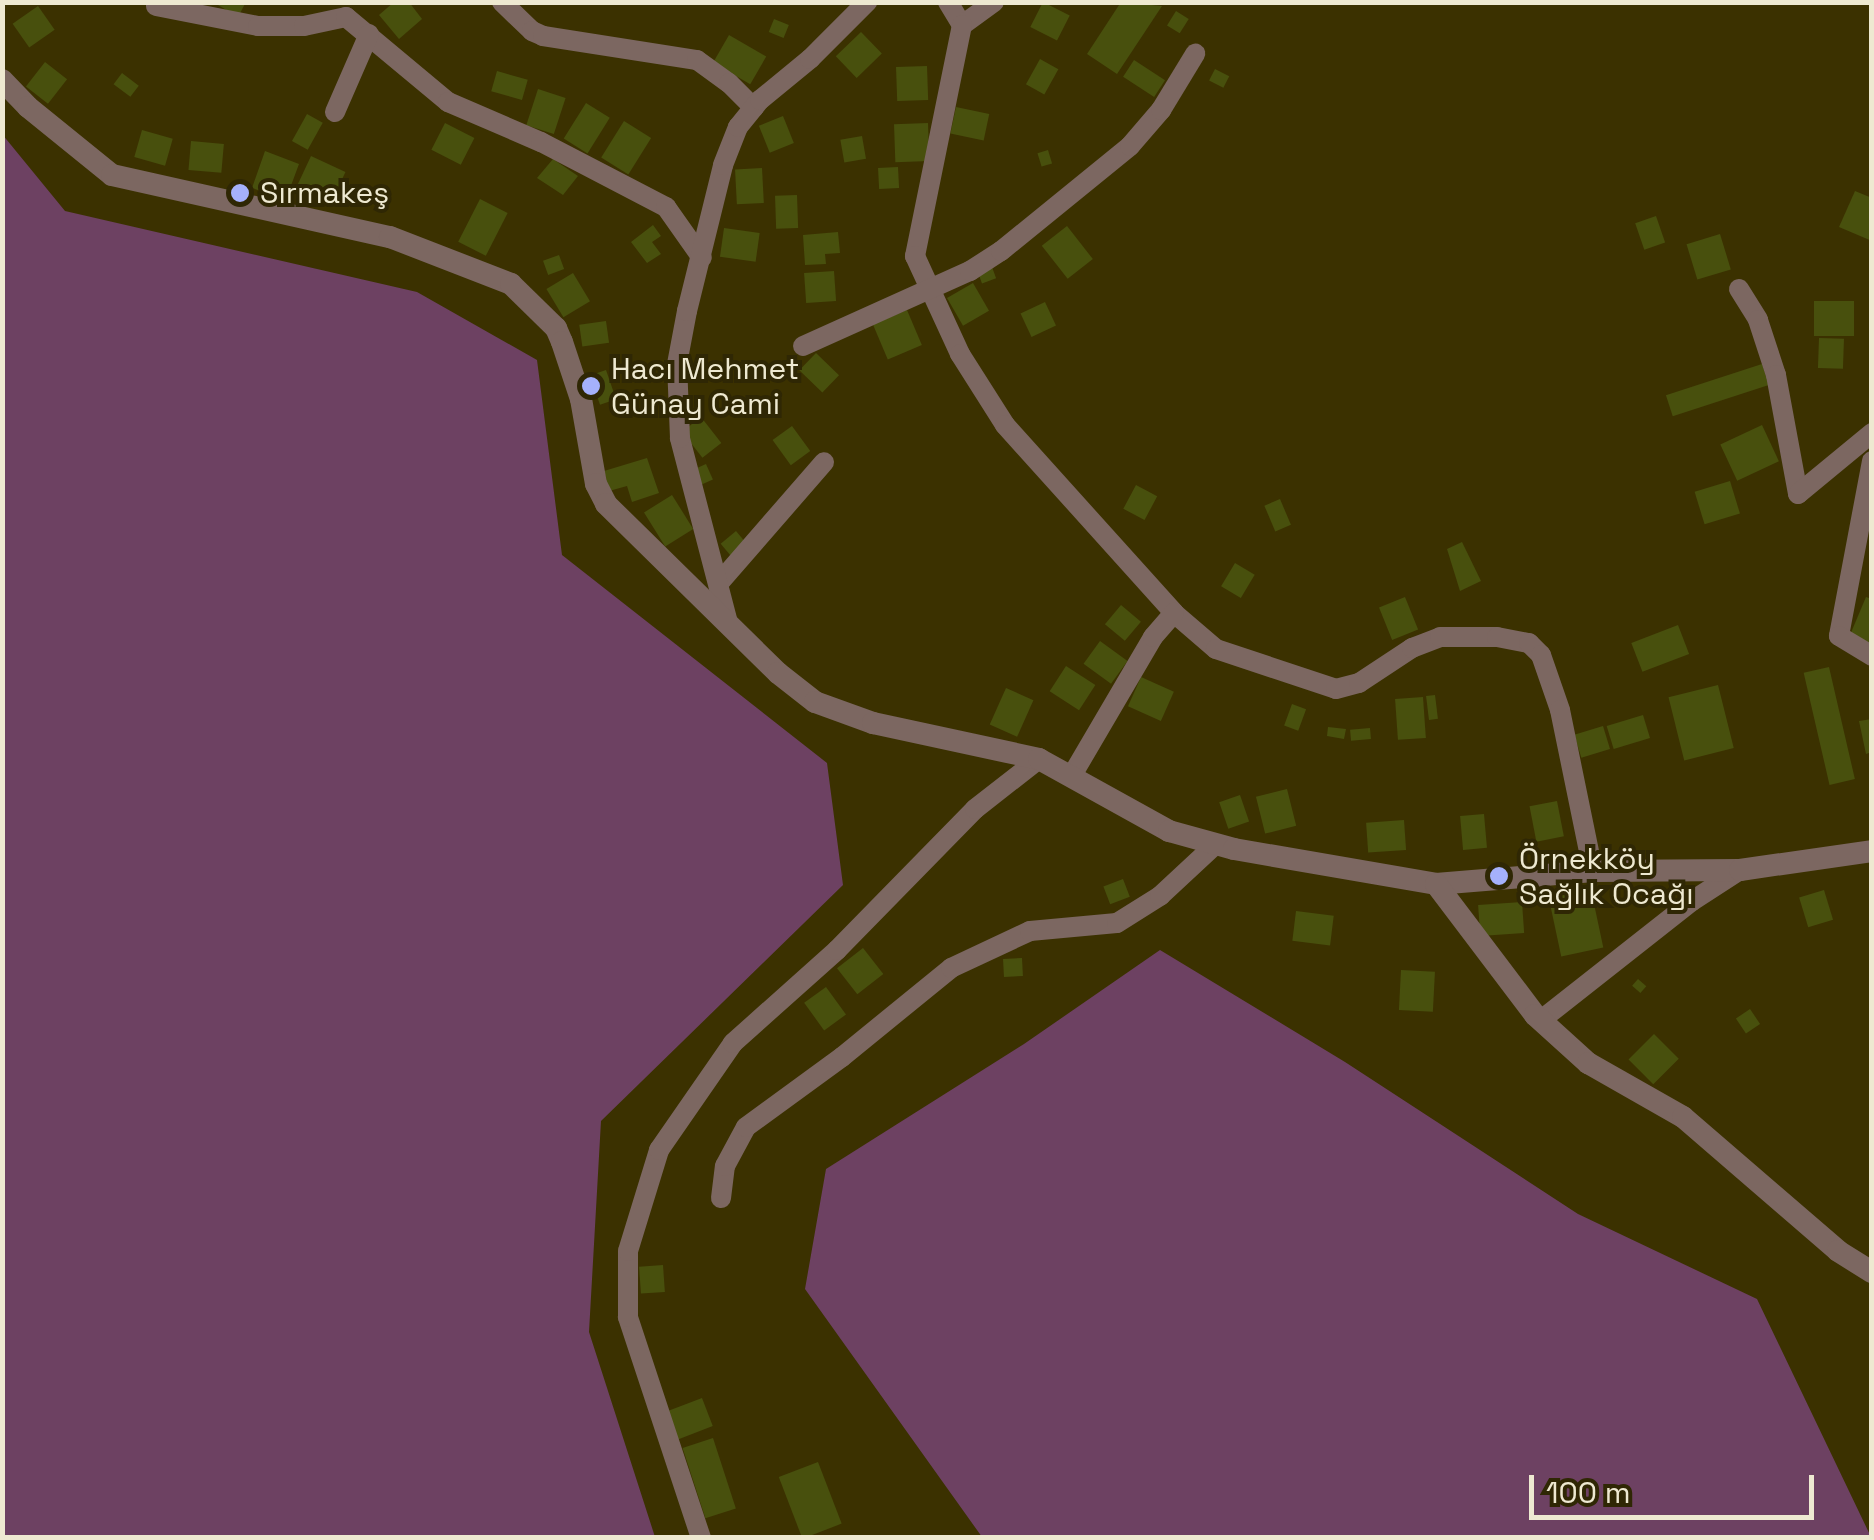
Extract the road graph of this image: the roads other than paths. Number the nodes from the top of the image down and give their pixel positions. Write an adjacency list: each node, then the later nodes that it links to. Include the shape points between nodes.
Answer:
1 (502, 2): 10 (street, via 544,36 697,60)
2 (867, 2): 10 (street)
3 (948, 2): 6 (street)
4 (994, 2): 6 (street)
5 (156, 6): 7 (street, via 258,26 304,26 346,16)
6 (962, 25): 13 (street, via 920,222 916,256)
7 (368, 34): 11 (street); 12 (street, via 448,102 666,207)
8 (1195, 54): 13 (street, via 1130,146 1000,252)
9 (2, 80): 21 (street, via 112,174 390,237 511,284 556,328 606,504)
10 (754, 108): 12 (street, via 723,165)
11 (335, 112)
12 (702, 258): 19 (street, via 677,364 676,405)
13 (928, 288): 15 (street); 20 (street, via 960,354 1006,424)
14 (1739, 289): 16 (street, via 1758,320 1776,375 1798,494)
15 (802, 346)
16 (1872, 432)
17 (1872, 461): 22 (street, via 1839,636)
18 (824, 462): 19 (street)
19 (719, 583): 21 (street)
20 (1174, 612): 24 (street); 28 (street, via 1216,649 1336,689 1440,638 1529,643 1541,654 1560,710)
21 (727, 620): 23 (street, via 815,702 873,723)
22 (1872, 656)
23 (1039, 759): 24 (street); 33 (street, via 975,809 837,950 733,1043 659,1150 628,1251 628,1317)
24 (1071, 777): 25 (street, via 1168,831)
25 (1216, 844): 29 (street); 31 (street, via 1160,896 1117,924 1030,931 951,968 746,1126 726,1166)
26 (1872, 851): 27 (street)
27 (1740, 870): 28 (street); 30 (street)
28 (1592, 871): 29 (street)
29 (1436, 884): 30 (street)
30 (1541, 1020): 32 (street, via 1588,1063 1683,1118 1838,1251)
31 (721, 1198)
32 (1872, 1272)
33 (701, 1538)

